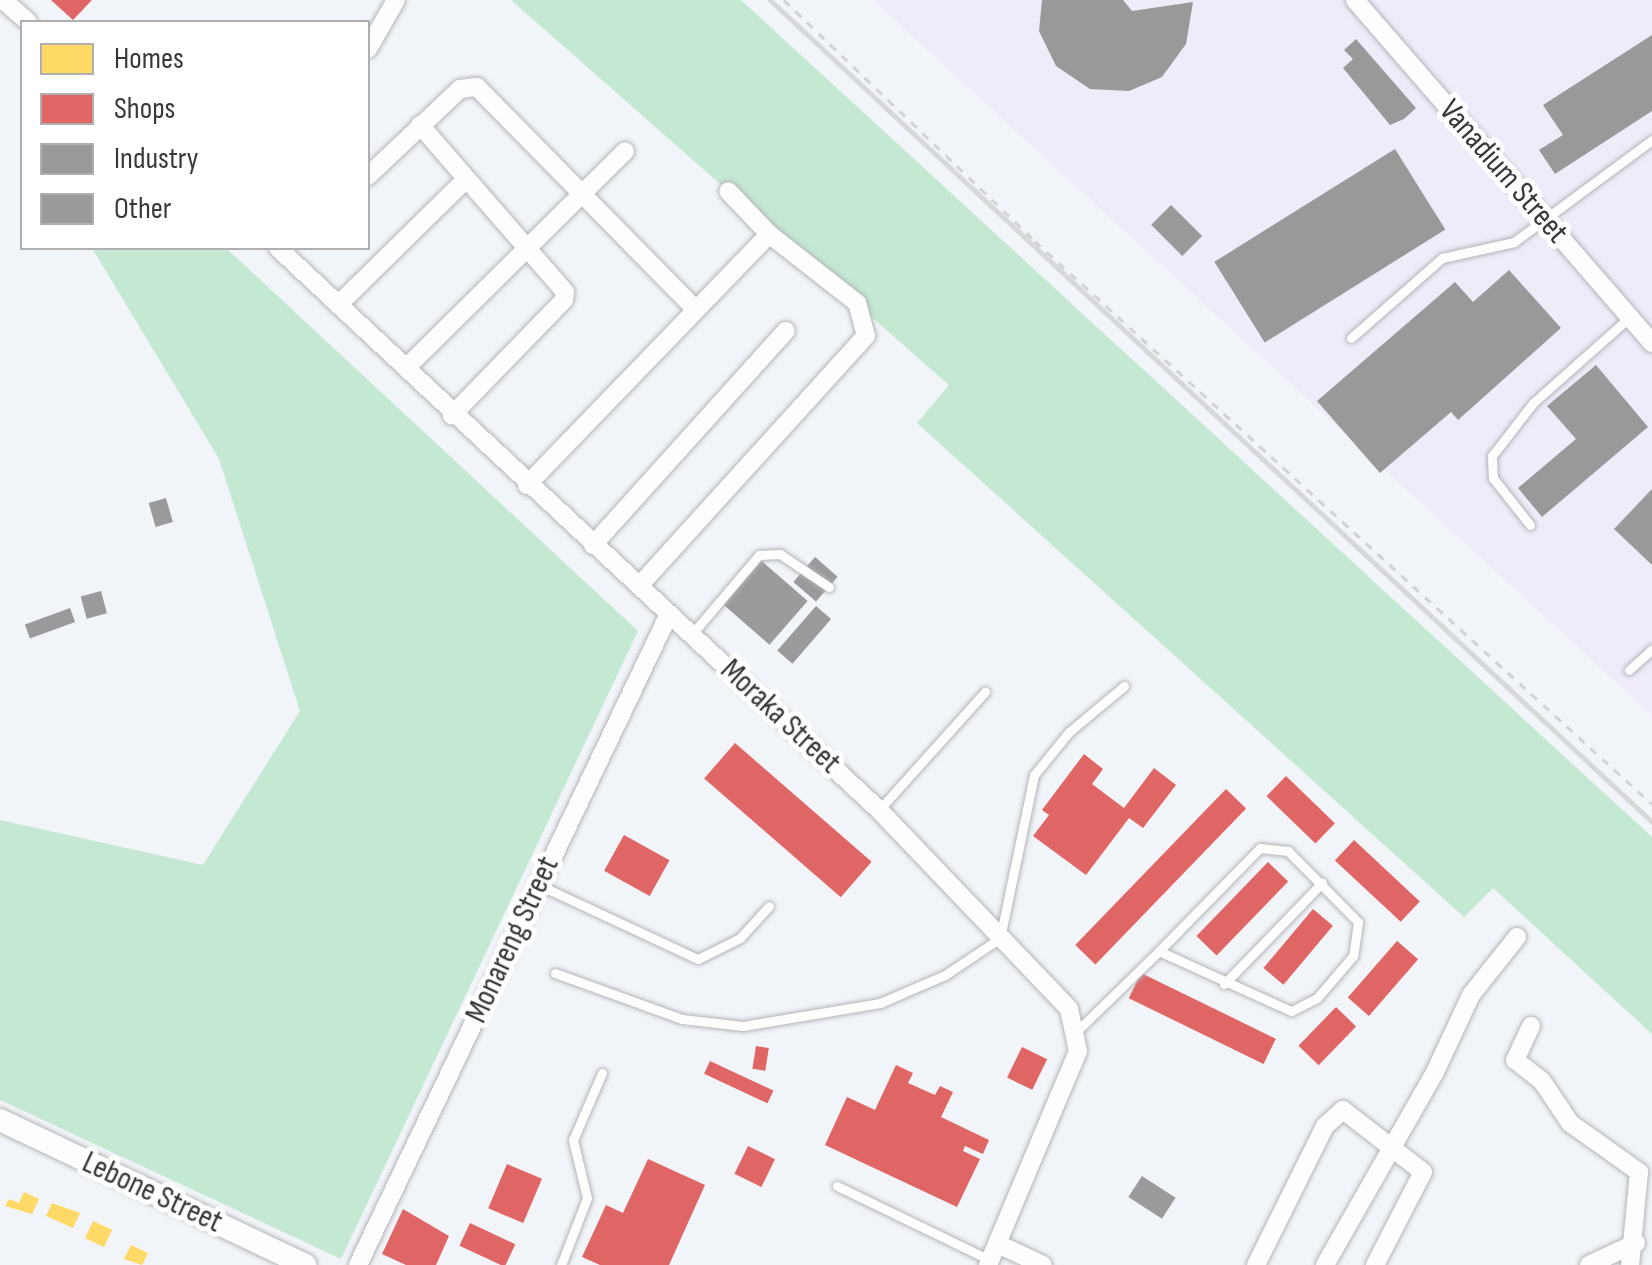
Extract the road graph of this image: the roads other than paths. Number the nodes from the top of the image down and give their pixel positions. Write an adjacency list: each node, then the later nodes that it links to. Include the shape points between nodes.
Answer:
1 (2, 0): 4 (street)
2 (396, 0): 5 (street)
3 (1355, 0): 13 (street, Vanadium Street)
4 (26, 20)
5 (370, 46)
6 (420, 125): 9 (street); 10 (street); 11 (street, via 460,89 477,86)
7 (1652, 140): 13 (lane)
8 (625, 151): 11 (street)
9 (370, 174)
10 (466, 179): 15 (street); 17 (street)
11 (583, 190): 15 (street); 18 (street)
12 (728, 190): 14 (street)
13 (1540, 216): 19 (street, Vanadium Street); 21 (lane, via 1508,245 1442,258)
14 (769, 234): 18 (street); 28 (street, via 857,303 866,336)
15 (527, 246): 23 (street); 24 (street, via 562,286 564,300)
16 (286, 250): 17 (street, Moraka Street)
17 (338, 305): 23 (street, Moraka Street)
18 (694, 308): 25 (street)
19 (1630, 317): 22 (street, Vanadium Street); 26 (lane, via 1533,402 1492,456 1493,478)
20 (786, 331): 27 (street)
21 (1351, 338)
22 (1652, 343)
23 (406, 368): 24 (street, Moraka Street)
24 (452, 414): 25 (street, Moraka Street)
25 (527, 484): 27 (street, Moraka Street)
26 (1530, 525)
27 (593, 545): 28 (street, Moraka Street)
28 (639, 586): 30 (street, Moraka Street)
29 (829, 587): 31 (lane, via 780,554 758,555)
30 (669, 614): 31 (street, Moraka Street); 38 (street, Monareng Street)
31 (692, 634): 36 (street, Moraka Street)
32 (1652, 649): 33 (lane)
33 (1629, 670)
34 (1124, 686): 41 (lane, via 1069,732 1034,775)
35 (985, 692): 36 (lane)
36 (879, 810): 41 (street, Moraka Street)
37 (1322, 883): 42 (lane, via 1288,851 1260,848); 44 (lane); 44 (lane, via 1354,915 1360,940 1317,998 1282,1011)
38 (539, 885): 39 (lane, via 698,959 740,938); 54 (street, Monareng Street)
39 (770, 906)
40 (1517, 937): 49 (street, via 1471,995 1435,1072)
41 (1000, 938): 43 (lane, via 978,958 880,1003 743,1026 682,1019); 46 (street, Moraka Street, via 1052,986)
42 (1158, 951): 44 (lane); 46 (lane)
43 (555, 973)
44 (1224, 984)
45 (1531, 1026): 51 (street, via 1516,1060 1542,1082 1570,1123 1639,1172)
46 (1078, 1030): 52 (street, via 1078,1051)
47 (602, 1073): 55 (lane, via 572,1140 587,1198)
48 (0, 1120): 53 (street, Lebone Street)
49 (1390, 1142): 57 (street, via 1350,1112 1333,1114); 58 (street); 59 (street, via 1418,1163 1422,1178)
50 (837, 1186): 52 (lane)
51 (1636, 1243): 60 (street); 61 (street)
52 (993, 1257): 56 (street)
53 (304, 1265)
54 (358, 1265)
55 (561, 1265)
56 (1043, 1265)
57 (1256, 1265)
58 (1325, 1265)
59 (1375, 1265)
60 (1589, 1265)
61 (1630, 1265)

